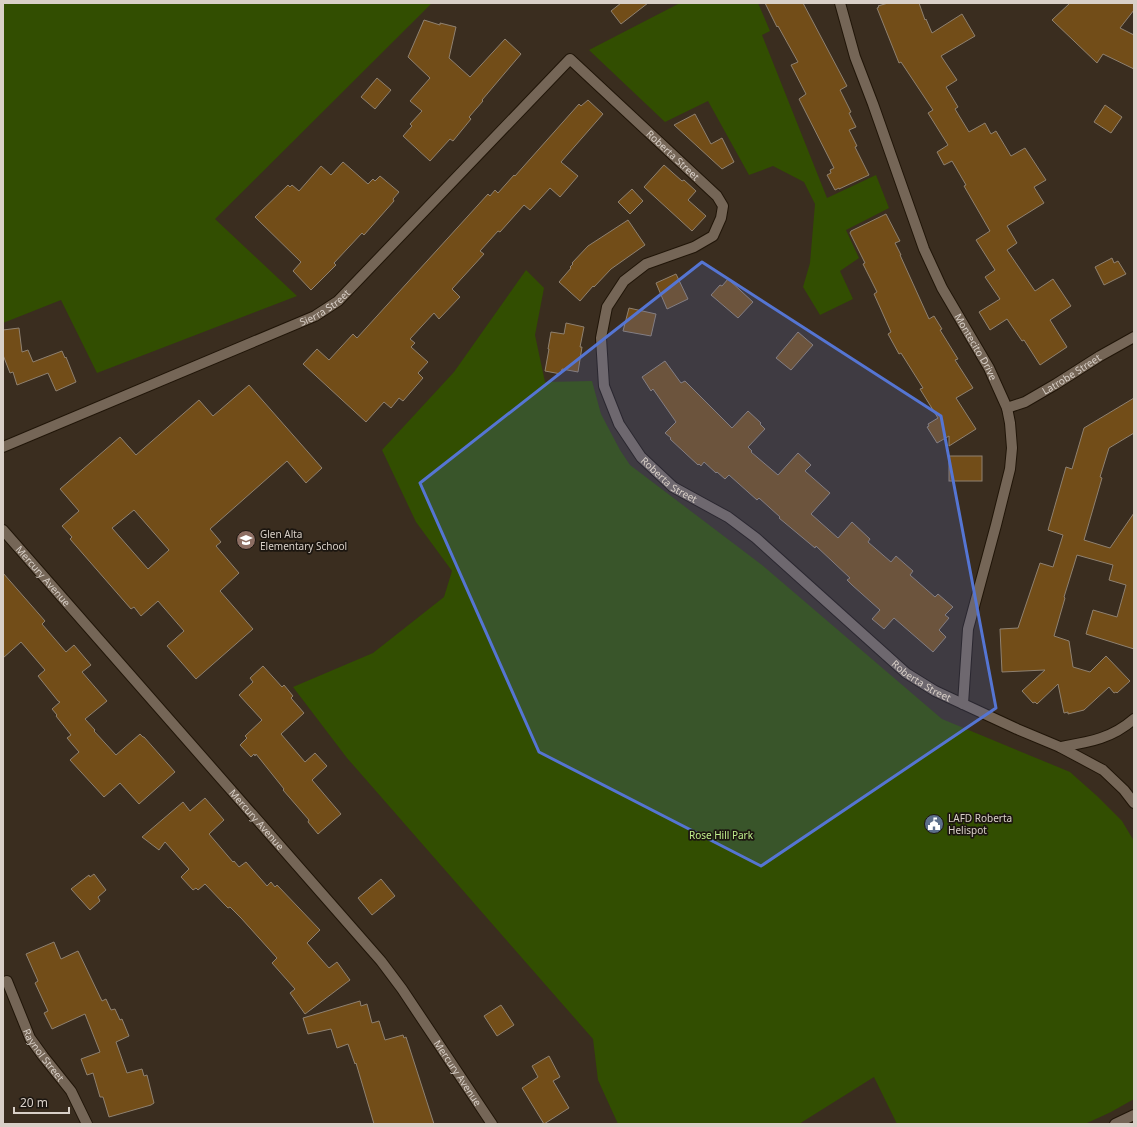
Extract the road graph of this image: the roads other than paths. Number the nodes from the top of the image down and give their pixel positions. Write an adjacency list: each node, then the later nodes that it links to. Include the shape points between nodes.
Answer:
1 (840, 3): 4 (street, Montecito Drive, via 855,58 924,249 942,288 989,368)
2 (570, 59): 5 (street, Sierra Street, via 338,300 315,316); 7 (street, Roberta Street, via 717,196 722,206 722,218 713,236 694,247 646,264 624,281 607,307 601,338 604,386 619,424 641,457 673,487 728,518 756,538 906,673 935,692)
3 (1134, 337): 4 (street, Latrobe Street, via 1025,402)
4 (1007, 408): 7 (street, Montecito Drive, via 1012,448 1010,469 968,629)
5 (3, 447)
6 (3, 530): 14 (street, Mercury Avenue, via 381,961)
7 (963, 704): 9 (street, Roberta Street)
8 (1134, 719): 9 (street, via 1107,737)
9 (1060, 747): 10 (street, Roberta Street, via 1102,770)
10 (1134, 803)
11 (7, 981): 13 (street, Raynol Street, via 30,1038 71,1091)
12 (1134, 1115): 15 (street)
13 (87, 1124)
14 (492, 1124)
15 (1115, 1124)

